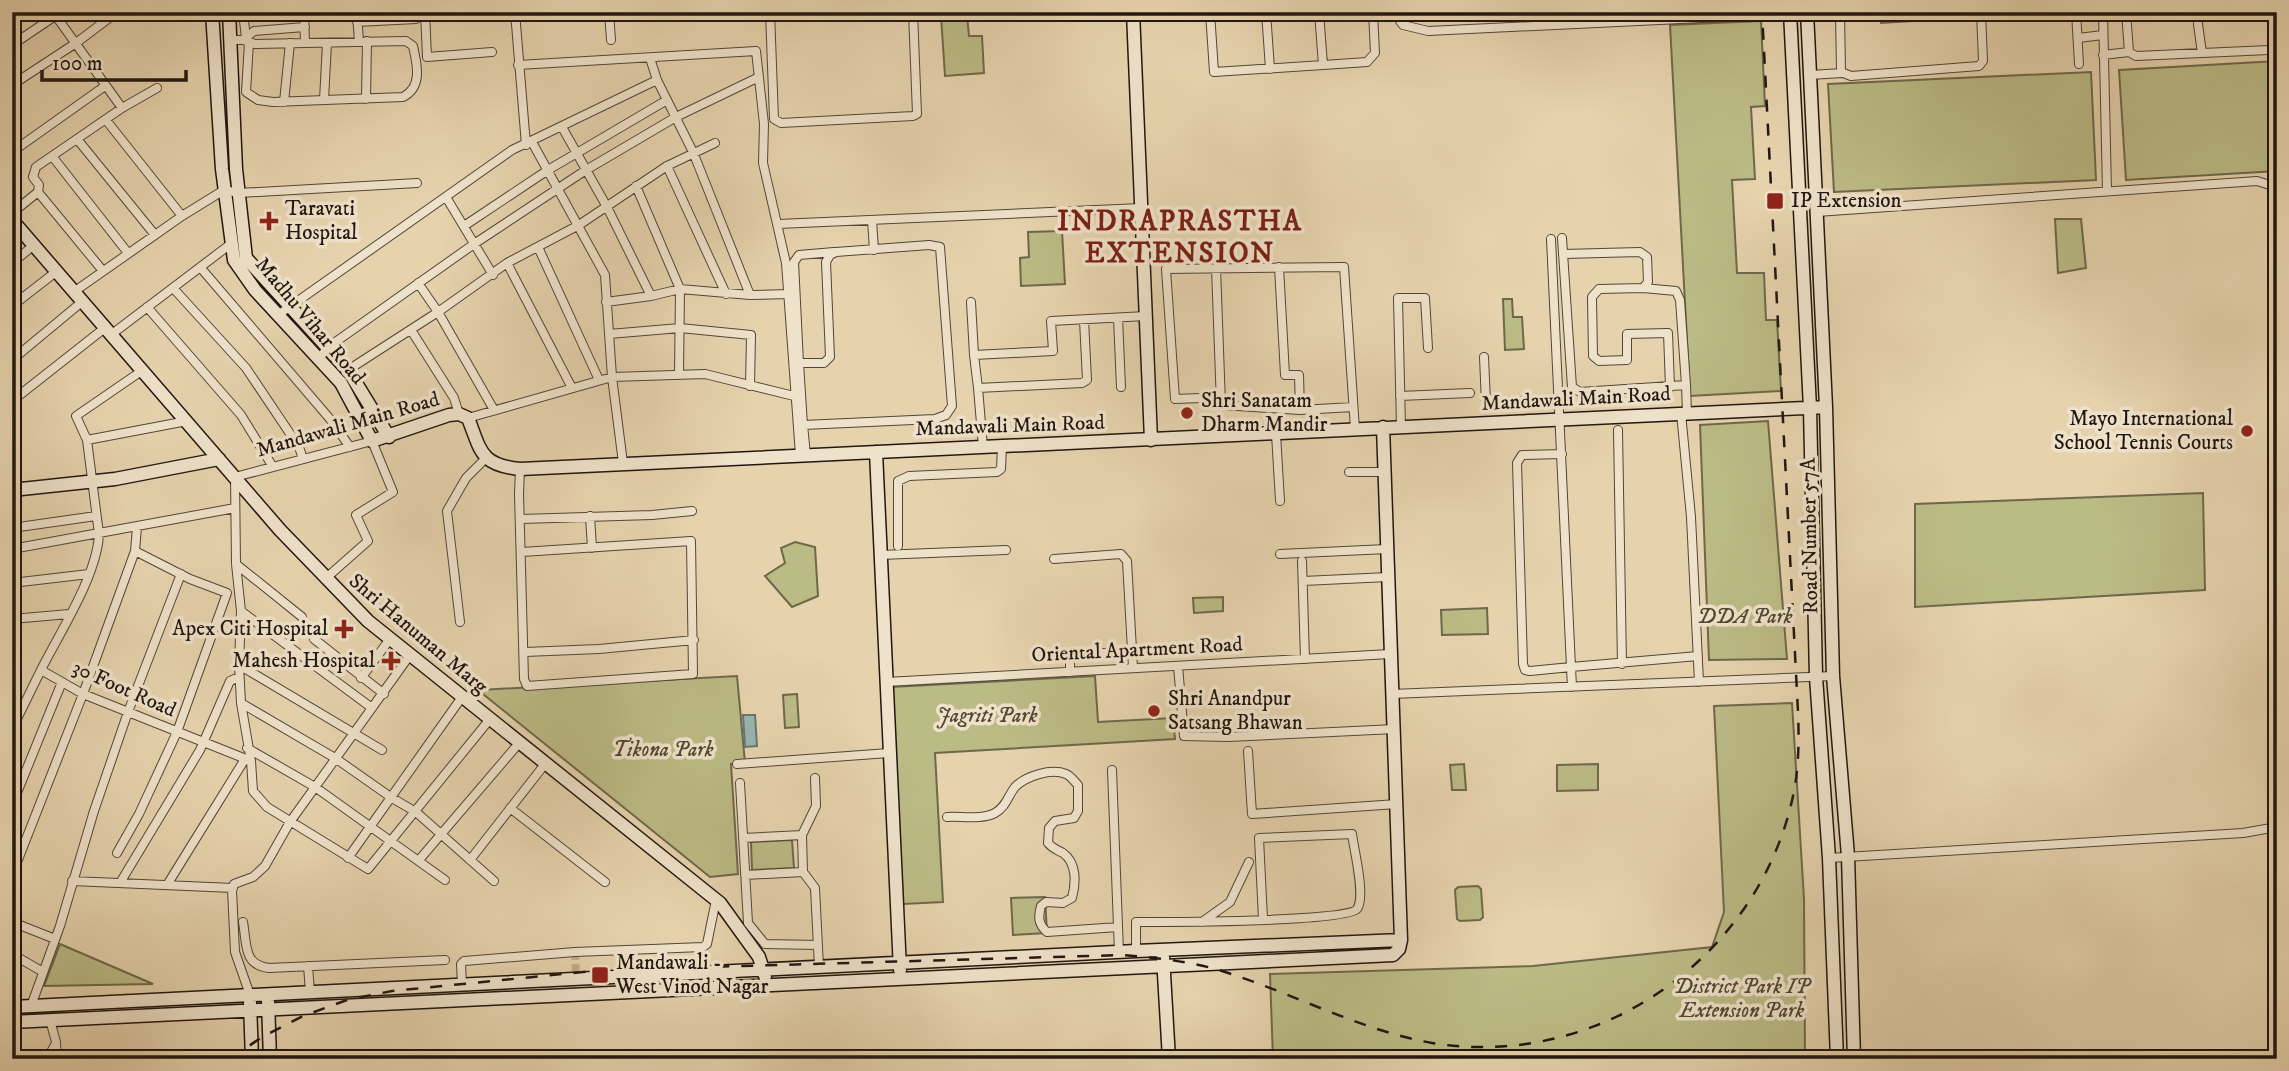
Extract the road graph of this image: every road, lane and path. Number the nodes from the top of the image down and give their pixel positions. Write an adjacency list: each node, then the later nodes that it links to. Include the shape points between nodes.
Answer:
1 (117, 12): 36 (street)
2 (212, 12): 78 (street, Madhu Vihar Road)
3 (229, 12): 33 (street, Madhu Vihar Road)
4 (243, 12): 33 (street)
5 (304, 12): 30 (street)
6 (357, 12): 28 (street)
7 (419, 12): 28 (street, via 416,19)
8 (425, 12): 41 (street, via 428,57)
9 (515, 12): 47 (street)
10 (609, 12): 34 (street)
11 (770, 12): 12 (street, via 774,119 781,122 917,114)
12 (913, 12)
13 (1133, 12): 84 (street)
14 (1210, 12): 49 (street, via 1214,72)
15 (1266, 12): 49 (street)
16 (1319, 12): 48 (street)
17 (1373, 12): 48 (street, via 1375,53 1367,62)
18 (1398, 12): 25 (street, via 1403,24 1429,31)
19 (1840, 12): 50 (street)
20 (1981, 12): 50 (street, via 1983,61 1979,66)
21 (2076, 12): 32 (street)
22 (2103, 12): 31 (street)
23 (2126, 12): 42 (street)
24 (2275, 12): 43 (street, via 2271,49)
25 (1791, 13): 26 (street); 161 (street, Road Number 57A)
26 (1807, 13): 51 (street, Road Number 57A)
27 (54, 14): 36 (street); 40 (street)
28 (357, 23): 35 (street)
29 (2198, 24): 43 (street)
30 (305, 27): 33 (street, via 254,31); 38 (street)
31 (2103, 35): 32 (street); 44 (street)
32 (2078, 38): 46 (street)
33 (242, 40): 37 (street); 60 (street, via 246,92 258,100); 81 (street, Madhu Vihar Road)
34 (611, 40)
35 (363, 42): 39 (street); 57 (street); 57 (street, via 399,40 413,46 417,81 412,93 403,97)
36 (76, 43): 54 (street); 55 (street)
37 (290, 43): 38 (street); 60 (street)
38 (305, 43): 39 (street)
39 (327, 43): 58 (street)
40 (12, 45)
41 (492, 52)
42 (2129, 52): 43 (street); 44 (street)
43 (2202, 53)
44 (2103, 54): 79 (street)
45 (650, 58): 47 (street); 52 (street, via 752,50 758,55); 53 (street)
46 (2080, 64)
47 (518, 65): 67 (street)
48 (1323, 65): 49 (street)
49 (1270, 69)
50 (1842, 73): 51 (street)
51 (1810, 75): 86 (street, Road Number 57A)
52 (759, 77): 62 (street); 90 (street, via 763,163)
53 (657, 80): 59 (street); 64 (street)
54 (12, 85)
55 (105, 86): 61 (street); 68 (street)
56 (157, 88): 61 (street)
57 (366, 99): 58 (street)
58 (324, 100): 60 (street)
59 (667, 100): 62 (street); 70 (street)
60 (284, 102)
61 (122, 108): 63 (street)
62 (676, 117): 69 (street); 74 (street)
63 (106, 120): 65 (street); 87 (street)
64 (562, 127): 67 (street); 70 (street)
65 (77, 139): 71 (street); 93 (street)
66 (715, 142): 69 (street)
67 (529, 143): 73 (street); 82 (street)
68 (12, 152)
69 (693, 152): 72 (street); 119 (street)
70 (577, 153): 73 (street); 74 (street)
71 (52, 156): 80 (street, via 33,172); 102 (street)
72 (667, 166): 76 (street); 117 (street)
73 (548, 170): 77 (street); 92 (street)
74 (586, 170): 77 (street); 83 (street)
75 (416, 183): 81 (street)
76 (636, 186): 83 (street); 116 (street)
77 (559, 189): 91 (street); 97 (street)
78 (224, 190): 81 (street); 87 (street); 96 (street, Madhu Vihar Road)
79 (2107, 191): 85 (street, via 2257,181 2273,186); 86 (street)
80 (38, 192): 88 (street); 111 (street)
81 (239, 192): 104 (street, Madhu Vihar Road)
82 (446, 197): 92 (street); 126 (street)
83 (607, 207): 91 (street); 121 (street)
84 (1141, 208): 89 (street); 129 (street)
85 (2277, 210)
86 (1817, 212): 160 (street, Road Number 57A)
87 (182, 216): 93 (street)
88 (13, 220): 98 (street, Shri Hanuman Marg)
89 (872, 220): 90 (street); 100 (street)
90 (778, 224): 118 (street)
91 (579, 225): 99 (street); 122 (street, via 605,275)
92 (464, 226): 97 (street)
93 (155, 235): 102 (street)
94 (1562, 238): 103 (street)
95 (1551, 239): 156 (street)
96 (232, 243): 104 (street, Madhu Vihar Road); 108 (street)
97 (474, 244): 112 (street); 113 (street)
98 (34, 246): 105 (street); 110 (street, Shri Hanuman Marg)
99 (538, 247): 106 (street); 146 (street)
100 (874, 250): 101 (street); 168 (street, via 940,247 953,406 935,419)
101 (836, 252): 141 (street, via 826,262 830,357 824,363); 141 (street, via 799,255 794,261)
102 (128, 253): 111 (street)
103 (1563, 254): 115 (street, via 1640,252 1647,257 1648,282); 150 (street, via 1572,387 1580,393)
104 (240, 259): 126 (street, Madhu Vihar Road); 128 (street, Madhu Vihar Road, via 255,289)
105 (12, 263)
106 (507, 263): 112 (street); 151 (street)
107 (1279, 267): 109 (street); 159 (street, via 1344,267); 163 (street, via 1285,375 1299,374)
108 (201, 268): 114 (street); 179 (street)
109 (1216, 268): 158 (street); 158 (street, via 1166,269 1175,399 1201,398 1206,404)
110 (57, 271): 120 (street, Shri Hanuman Marg); 124 (street)
111 (103, 271): 120 (street)
112 (493, 275): 127 (street)
113 (418, 283): 127 (street); 137 (street)
114 (173, 288): 125 (street); 185 (street, via 246,368)
115 (1643, 288): 148 (street, via 1676,291 1681,300); 150 (street, via 1599,289 1592,297 1592,356 1599,361 1627,360 1628,334 1668,333)
116 (680, 289): 117 (street); 121 (street); 132 (street)
117 (726, 294): 119 (street)
118 (789, 294): 119 (street); 154 (street)
119 (750, 295)
120 (79, 296): 134 (street, Shri Hanuman Marg); 140 (street)
121 (652, 296): 122 (street)
122 (606, 302): 135 (street)
123 (971, 302): 138 (street)
124 (12, 306)
125 (147, 307): 134 (street); 188 (street, via 241,415)
126 (290, 307): 128 (street); 137 (street, Madhu Vihar Road)
127 (438, 313): 133 (street); 162 (street)
128 (278, 315): 137 (street, Madhu Vihar Road)
129 (1146, 316): 130 (street); 176 (street)
130 (1118, 318): 131 (street); 149 (street)
131 (1084, 320): 138 (street, via 1051,321 1053,351); 152 (street, via 1087,380)
132 (680, 328): 135 (street); 144 (street); 147 (street, via 751,335)
133 (411, 330): 143 (street); 165 (street)
134 (109, 331): 142 (street, Shri Hanuman Marg); 157 (street)
135 (609, 334): 145 (street)
136 (1428, 348): 155 (street, via 1425,298 1398,298)
137 (323, 354): 143 (street, Madhu Vihar Road); 177 (street, Madhu Vihar Road)
138 (974, 355): 152 (street)
139 (1484, 357): 156 (street, via 1486,403)
140 (12, 360)
141 (799, 363): 168 (street)
142 (143, 370): 167 (street, Shri Hanuman Marg); 175 (street, 30 Foot Road, via 76,416)
143 (348, 370): 174 (street, Madhu Vihar Road)
144 (679, 374): 145 (street); 147 (street, via 705,374)
145 (612, 377): 146 (street); 187 (street)
146 (600, 380): 151 (street)
147 (750, 386): 154 (street)
148 (1686, 386): 150 (street); 164 (street)
149 (1121, 387)
150 (1670, 387)
151 (572, 388): 162 (street)
152 (978, 388): 180 (street)
153 (1469, 393): 155 (street)
154 (794, 396): 183 (street)
155 (1400, 396): 170 (street)
156 (1560, 400): 166 (street)
157 (12, 401)
158 (1221, 404): 163 (street)
159 (1353, 407): 163 (street); 171 (street)
160 (1826, 407): 161 (street, Mandawali Main Road); 245 (street, Road Number 57A)
161 (1810, 408): 164 (street, Mandawali Main Road); 247 (street, Road Number 57A)
162 (494, 410): 165 (street)
163 (1300, 410)
164 (1684, 413): 166 (street, Mandawali Main Road); 236 (street)
165 (463, 416): 174 (street, Mandawali Main Road, via 449,415); 186 (street, Mandawali Main Road)
166 (1561, 419): 170 (street, Mandawali Main Road); 182 (street)
167 (187, 421): 175 (street); 184 (street, Shri Hanuman Marg)
168 (803, 425): 183 (street)
169 (1383, 427): 170 (street, Mandawali Main Road); 171 (street, Mandawali Main Road); 191 (street)
170 (1401, 427)
171 (1355, 429): 173 (street, Mandawali Main Road)
172 (1618, 430): 238 (street)
173 (1276, 434): 176 (street, Mandawali Main Road); 195 (street)
174 (389, 437): 177 (street, Mandawali Main Road)
175 (87, 440): 193 (street, 30 Foot Road)
176 (1150, 440): 178 (street, Mandawali Main Road)
177 (372, 442): 179 (street, Mandawali Main Road); 219 (street, via 393,492 356,514 368,541)
178 (1002, 446): 180 (street, Mandawali Main Road); 204 (street, via 1001,469 996,472 909,476 898,481)
179 (351, 447): 185 (street, Mandawali Main Road)
180 (983, 447): 181 (street, Mandawali Main Road)
181 (876, 452): 183 (street, Mandawali Main Road); 212 (street)
182 (1562, 454): 241 (street); 241 (street, via 1522,455 1517,463 1523,664 1530,671)
183 (803, 455): 187 (street, Mandawali Main Road)
184 (219, 459): 192 (street, Shri Hanuman Marg); 193 (street)
185 (303, 459): 188 (street, Mandawali Main Road)
186 (485, 459): 189 (street, Mandawali Main Road); 228 (street, via 466,478 447,511)
187 (623, 463): 189 (street, Mandawali Main Road)
188 (274, 467): 192 (street, Mandawali Main Road)
189 (520, 469): 200 (street)
190 (1349, 472): 191 (street)
191 (1384, 472): 206 (street)
192 (234, 477): 196 (street); 219 (street, Shri Hanuman Marg)
193 (92, 482): 194 (street); 198 (street, 30 Foot Road)
194 (12, 490)
195 (1280, 501)
196 (235, 509): 201 (street); 215 (street)
197 (692, 511): 199 (street)
198 (96, 516): 202 (street); 203 (street, 30 Foot Road)
199 (590, 516): 200 (street); 205 (street)
200 (521, 519): 210 (street)
201 (137, 527): 203 (street); 209 (street)
202 (12, 528)
203 (99, 534): 207 (street); 216 (street, 30 Foot Road)
204 (898, 545)
205 (592, 548): 210 (street); 231 (street, via 691,541)
206 (1387, 549): 211 (street); 218 (street)
207 (12, 550)
208 (1006, 550): 212 (street)
209 (135, 551): 217 (street); 253 (street)
210 (522, 552): 233 (street)
211 (1280, 554)
212 (880, 555): 250 (street)
213 (1054, 559): 232 (street, via 1121,554 1127,561)
214 (1302, 561): 220 (street)
215 (236, 564): 223 (street); 226 (street)
216 (89, 574): 221 (street); 225 (street, 30 Foot Road)
217 (181, 574): 222 (street); 259 (street)
218 (1388, 577): 220 (street); 234 (street)
219 (325, 579): 230 (street, Shri Hanuman Marg)
220 (1303, 581): 237 (street)
221 (12, 583)
222 (227, 593): 223 (street); 263 (street)
223 (239, 593): 224 (street)
224 (241, 611): 239 (street); 258 (street)
225 (69, 614): 227 (street); 243 (street, 30 Foot Road)
226 (302, 617)
227 (12, 619)
228 (460, 622)
229 (314, 639): 248 (street)
230 (390, 639): 235 (street, Shri Hanuman Marg); 248 (street)
231 (694, 640): 233 (street); 233 (street, via 693,674 534,687 527,686 524,679)
232 (1132, 651): 242 (street); 244 (street, via 1077,655 1070,660)
233 (525, 652)
234 (1390, 654): 237 (street, Oriental Apartment Road); 255 (street)
235 (410, 655): 254 (street); 256 (street, Shri Hanuman Marg)
236 (1698, 656): 238 (street); 251 (street)
237 (1305, 659): 240 (street, Oriental Apartment Road)
238 (1622, 664): 241 (street)
239 (239, 665): 246 (street); 264 (street)
240 (1178, 666): 242 (street, Oriental Apartment Road); 262 (street, via 1184,736)
241 (1571, 667): 252 (street)
242 (1133, 668): 244 (street, Oriental Apartment Road)
243 (41, 670): 249 (street, 30 Foot Road); 261 (street)
244 (1070, 672): 250 (street, Oriental Apartment Road)
245 (1832, 676): 247 (street); 293 (street, Road Number 57A)
246 (239, 677): 257 (street); 265 (street, via 229,681)
247 (1816, 677): 251 (street); 295 (street, Road Number 57A)
248 (361, 678): 254 (street)
249 (62, 682): 253 (street, 30 Foot Road); 280 (street)
250 (886, 682): 270 (street)
251 (1699, 682): 252 (street)
252 (1572, 687): 255 (street)
253 (83, 694): 259 (street, 30 Foot Road); 299 (street)
254 (384, 694): 258 (street)
255 (1392, 694): 262 (street)
256 (462, 697): 260 (street, Shri Hanuman Marg); 279 (street)
257 (241, 703): 267 (street); 271 (street)
258 (372, 708): 264 (street)
259 (128, 712): 263 (street, 30 Foot Road); 304 (street)
260 (490, 719): 266 (street, Shri Hanuman Marg); 283 (street)
261 (12, 729)
262 (1395, 729): 281 (street)
263 (177, 732): 265 (street, 30 Foot Road); 292 (street)
264 (353, 732): 268 (street); 271 (street)
265 (204, 742): 272 (street, 30 Foot Road); 307 (street)
266 (520, 743): 273 (street, Shri Hanuman Marg); 288 (street)
267 (247, 748): 272 (street); 278 (street)
268 (382, 750)
269 (1248, 751): 281 (street, via 1252,814)
270 (889, 753): 274 (street); 324 (street)
271 (335, 758): 278 (street); 279 (street)
272 (248, 760): 285 (street, via 258,799); 308 (street)
273 (545, 764): 282 (street); 310 (street, Shri Hanuman Marg)
274 (737, 764)
275 (1112, 770): 315 (street)
276 (815, 778): 289 (street, via 816,806)
277 (740, 783): 290 (street)
278 (315, 787): 285 (street); 286 (street)
279 (392, 799): 283 (street); 286 (street)
280 (12, 804)
281 (1397, 804): 317 (street)
282 (510, 808): 297 (street); 306 (street)
283 (416, 812): 288 (street); 291 (street)
284 (947, 817): 315 (street, via 989,816 1004,806 1023,780 1055,772 1068,775 1078,785 1078,811 1074,818 1055,821 1049,828 1048,843 1065,854 1076,884 1072,898 1041,906 1041,927 1046,932)
285 (290, 822): 294 (street); 309 (street, via 260,873)
286 (371, 826): 291 (street); 294 (street)
287 (2277, 827): 293 (street)
288 (442, 835): 296 (street); 297 (street)
289 (802, 835): 290 (street); 300 (street)
290 (743, 838): 302 (street)
291 (391, 840): 294 (street, via 368,869); 296 (street)
292 (117, 853)
293 (1848, 856): 295 (street); 350 (street, Road Number 57A)
294 (348, 858)
295 (1829, 858): 349 (street, Road Number 57A)
296 (419, 860): 303 (street)
297 (470, 860): 305 (street)
298 (1250, 862): 314 (street, via 1230,902)
299 (14, 864): 301 (street)
300 (803, 872): 302 (street); 318 (street, via 815,888)
301 (12, 875)
302 (746, 875): 318 (street, via 748,923 765,944)
303 (445, 880)
304 (72, 881): 307 (street); 316 (street)
305 (494, 881)
306 (605, 882)
307 (120, 883): 308 (street)
308 (167, 885): 309 (street)
309 (233, 888): 337 (street, via 235,952)
310 (716, 900): 328 (street, Shri Hanuman Marg); 332 (street, via 703,947 464,961)
311 (1263, 919): 311 (street, via 1329,916 1357,909 1361,897 1352,834 1259,838); 314 (street)
312 (12, 922): 316 (street)
313 (243, 922): 326 (street, via 252,963 269,968)
314 (1202, 922): 321 (street, via 1136,922)
315 (1118, 927): 320 (street)
316 (55, 939): 329 (street)
317 (1401, 940): 319 (street); 325 (street, via 1397,952 1385,957)
318 (818, 945): 327 (street)
319 (1161, 949): 321 (street); 325 (street)
320 (1119, 951): 321 (street); 324 (street)
321 (1136, 951)
322 (12, 954): 329 (street)
323 (445, 960): 326 (street)
324 (900, 963): 327 (street); 331 (street)
325 (1165, 965): 331 (street); 348 (street)
326 (308, 966): 335 (street)
327 (819, 967): 328 (street)
328 (765, 970): 330 (street); 333 (street, Shri Hanuman Marg)
329 (43, 972): 338 (street)
330 (622, 976): 332 (street); 334 (street)
331 (900, 977): 333 (street)
332 (463, 984): 335 (street)
333 (766, 984): 334 (street)
334 (624, 991): 339 (street)
335 (310, 992): 336 (street)
336 (267, 994): 337 (street); 339 (street)
337 (250, 995): 338 (street); 340 (street)
338 (19, 1004)
339 (270, 1009): 340 (street); 347 (street)
340 (250, 1010): 341 (street); 346 (street)
341 (50, 1020): 342 (street); 343 (street)
342 (12, 1022)
343 (56, 1042): 344 (street); 345 (street)
344 (47, 1059)
345 (57, 1059)
346 (252, 1059)
347 (271, 1059)
348 (1169, 1059)
349 (1837, 1059)
350 (1854, 1059)

